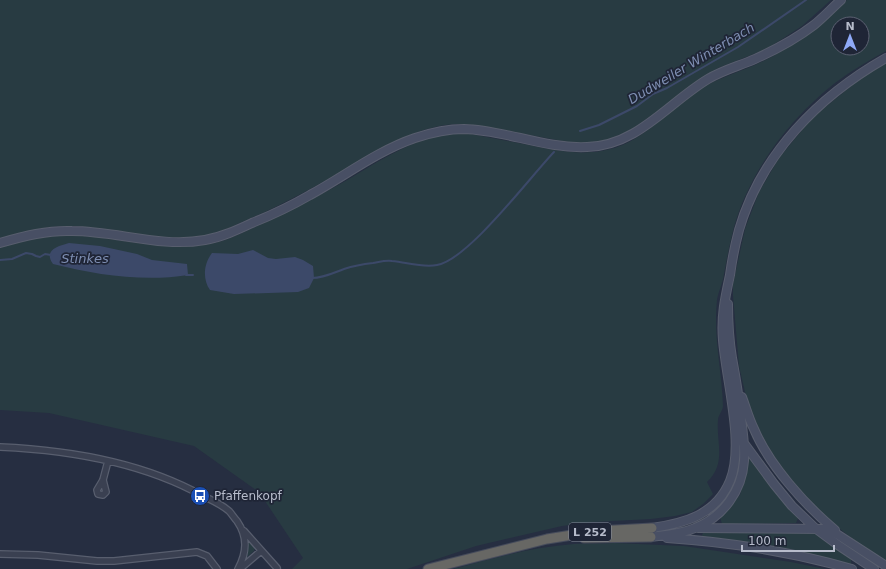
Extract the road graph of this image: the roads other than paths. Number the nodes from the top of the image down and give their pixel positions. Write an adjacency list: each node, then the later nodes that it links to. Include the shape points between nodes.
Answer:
1 (841, 0): 3 (main road, via 814,25 797,36 754,60 730,68 705,81 629,137 615,143 565,147 481,131 452,129 415,138 391,148 304,199 233,232 214,238 192,242 164,242 73,230 44,232)
2 (886, 58): 4 (main road, via 825,100 775,155 763,174 739,230)
3 (0, 242)
4 (728, 283): 5 (main road, via 730,337); 6 (main road, via 722,323)
5 (737, 383): 7 (main road); 15 (main road, via 754,431 776,467 807,504)
6 (734, 419): 7 (main road); 14 (main road, via 734,466 723,494 708,510 692,519)
7 (744, 444): 12 (main road, via 742,477 734,495 715,516); 13 (main road, via 792,506)
8 (0, 447): 9 (street, via 46,450)
9 (108, 461): 10 (street); 11 (street, via 190,488 230,512)
10 (104, 480)
11 (241, 528): 16 (street); 21 (street, via 246,549)
12 (694, 528): 13 (main road); 14 (main road, via 670,534)
13 (815, 528): 15 (main road, via 832,531); 24 (main road)
14 (651, 532): 22 (highway, L 252, via 529,543); 23 (main road, via 757,548)
15 (849, 542): 18 (main road)
16 (260, 551): 19 (street); 21 (street)
17 (0, 554): 20 (street, via 114,561 197,552 207,556)
18 (886, 566)
19 (276, 568)
20 (217, 569)
21 (238, 569)
22 (428, 569)
23 (852, 569)
24 (874, 569)

